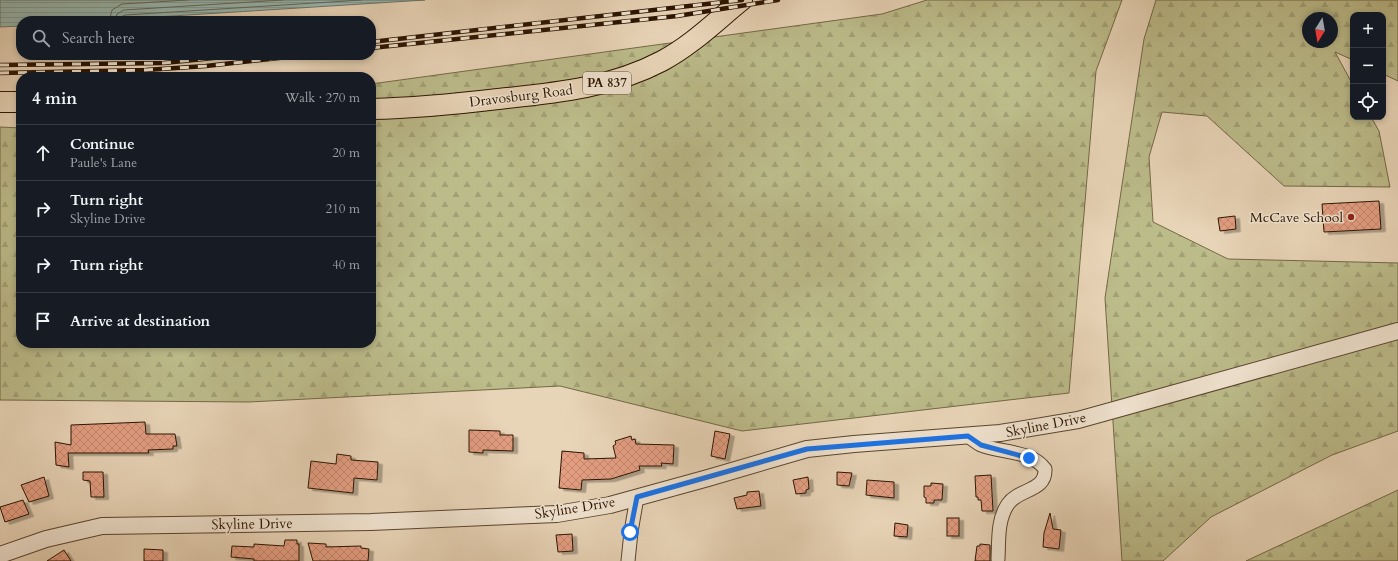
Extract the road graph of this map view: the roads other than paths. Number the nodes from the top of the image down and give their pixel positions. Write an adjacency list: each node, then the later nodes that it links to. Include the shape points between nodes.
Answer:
1 (742, 0): 4 (main road, Dravosburg Road / PA 837, via 686,46 663,60 619,80 545,94)
2 (0, 102): 3 (main road)
3 (16, 102)
4 (376, 109)
5 (1398, 331): 6 (street, Skyline Drive, via 1078,420 1000,434)
6 (968, 436): 7 (street, Skyline Drive, via 807,449); 9 (street, via 981,445 1029,458 1045,469 1044,479 1040,485 1014,496 1007,505 1000,521)
7 (637, 497): 8 (street, Skyline Drive, via 557,514 513,517 102,526 46,539); 10 (street, via 630,532)
8 (0, 555)
9 (998, 559)
10 (628, 561)

